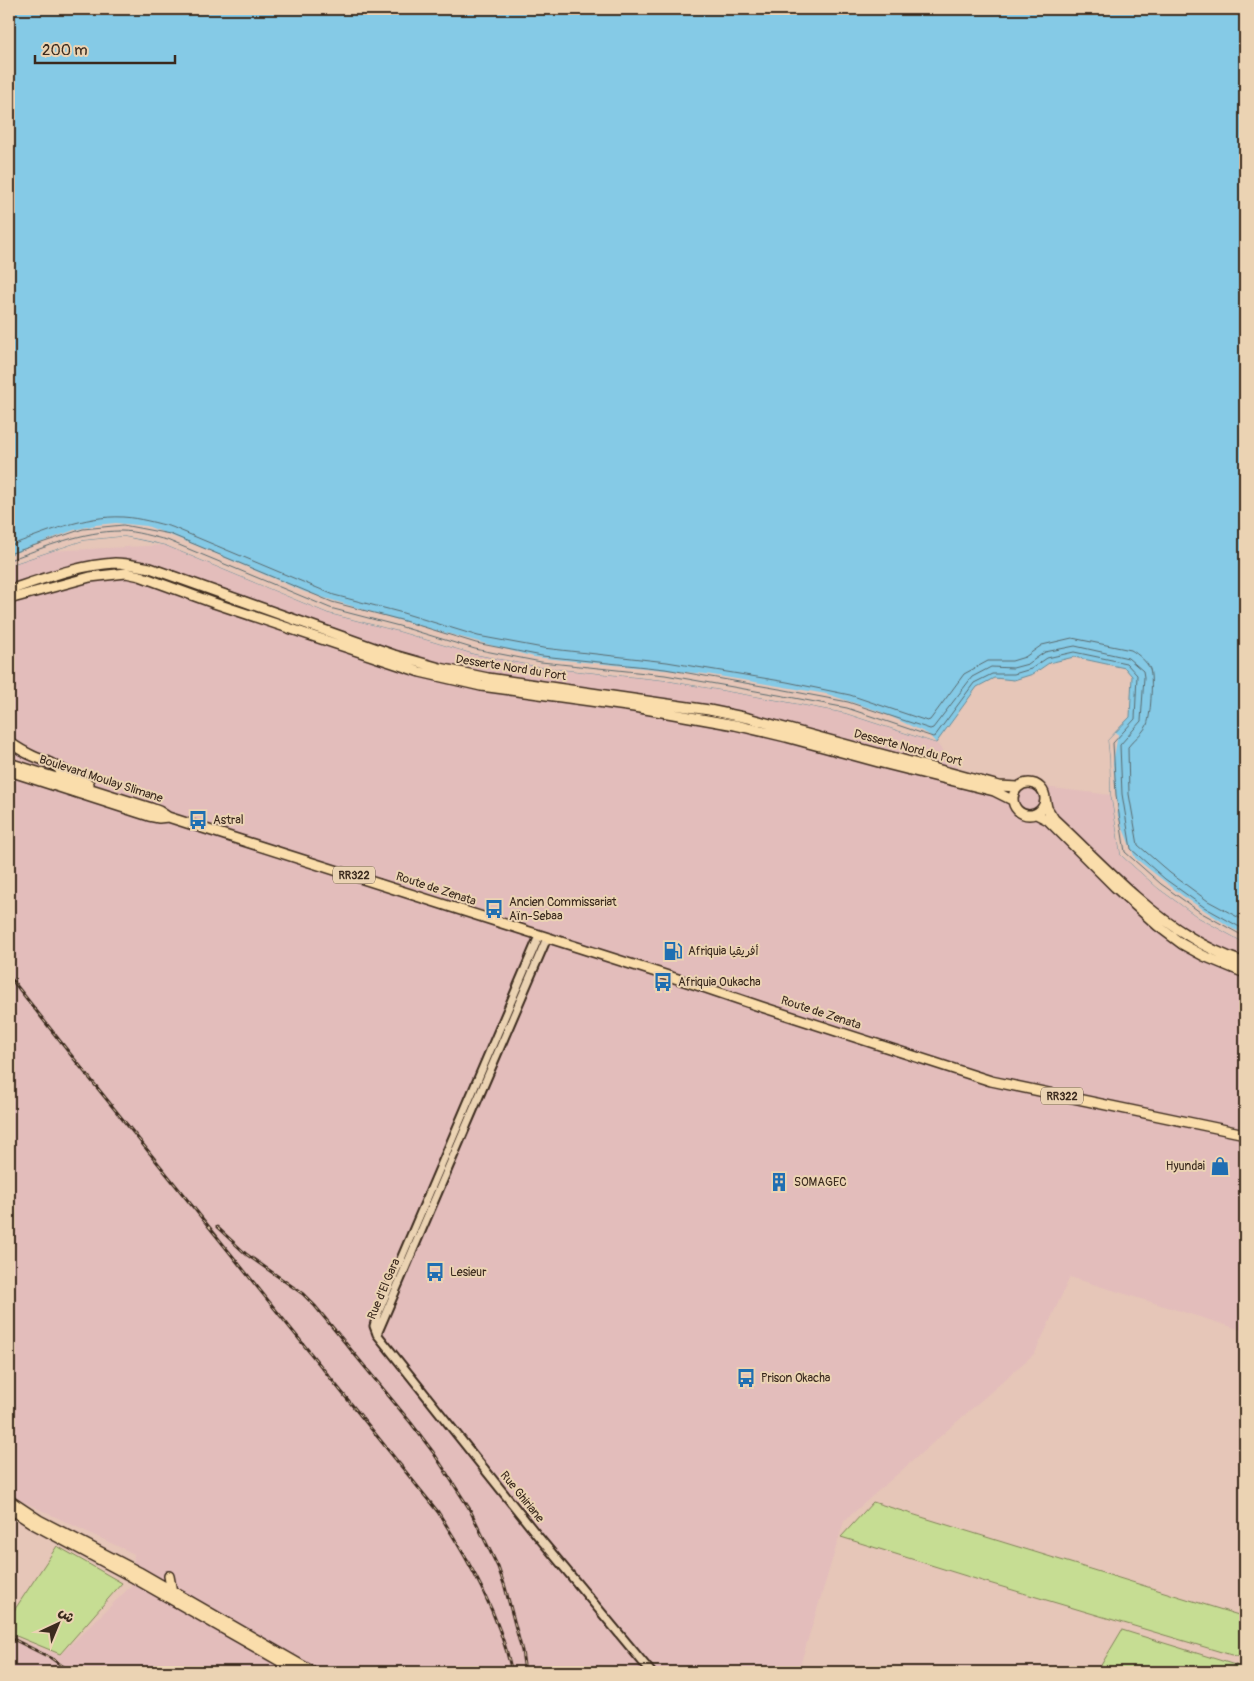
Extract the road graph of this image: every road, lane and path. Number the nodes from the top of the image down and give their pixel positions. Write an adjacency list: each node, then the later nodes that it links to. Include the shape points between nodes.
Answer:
1 (9, 590): 9 (main road, Desserte Nord du Port, via 97,565 117,563 150,568 394,655 440,668 748,718 999,786)
2 (9, 599): 12 (main road, Desserte Nord du Port, via 90,577 126,573 420,672 481,686 735,725 994,791)
3 (9, 742): 4 (main road)
4 (34, 757): 6 (main road); 8 (main road)
5 (9, 762): 8 (main road, Boulevard Moulay Slimane / RR322)
6 (58, 767): 8 (main road, via 61,771); 10 (main road)
7 (9, 771): 8 (main road, Boulevard Moulay Slimane / RR322)
8 (59, 782): 10 (main road, Boulevard Moulay Slimane / RR322); 14 (main road, Boulevard Moulay Slimane / RR322, via 149,816)
9 (1018, 787): 11 (main road, via 1025,783 1036,784); 12 (main road)
10 (100, 791): 14 (main road, Boulevard Moulay Slimane / RR322)
11 (1045, 798): 13 (main road, via 1042,809); 16 (main road, via 1054,819 1151,909 1190,938)
12 (1012, 800): 13 (main road, via 1021,814)
13 (1036, 814): 17 (main road, via 1048,820 1158,926 1204,956)
14 (168, 817): 15 (main road, Route de Zenata / RR322)
15 (543, 937): 18 (main road, Route de Zenata / RR322, via 991,1081); 19 (street, Rue d'El Gara, via 377,1315 374,1326)
16 (1245, 963)
17 (1245, 973)
18 (1245, 1134)
19 (377, 1334): 26 (street, Rue Ghiriane)
20 (9, 1500): 23 (main road, via 39,1520)
21 (9, 1508): 24 (main road, via 35,1526)
22 (169, 1576): 23 (main road)
23 (172, 1592): 25 (main road)
24 (299, 1672)
25 (313, 1672)
26 (651, 1672)

